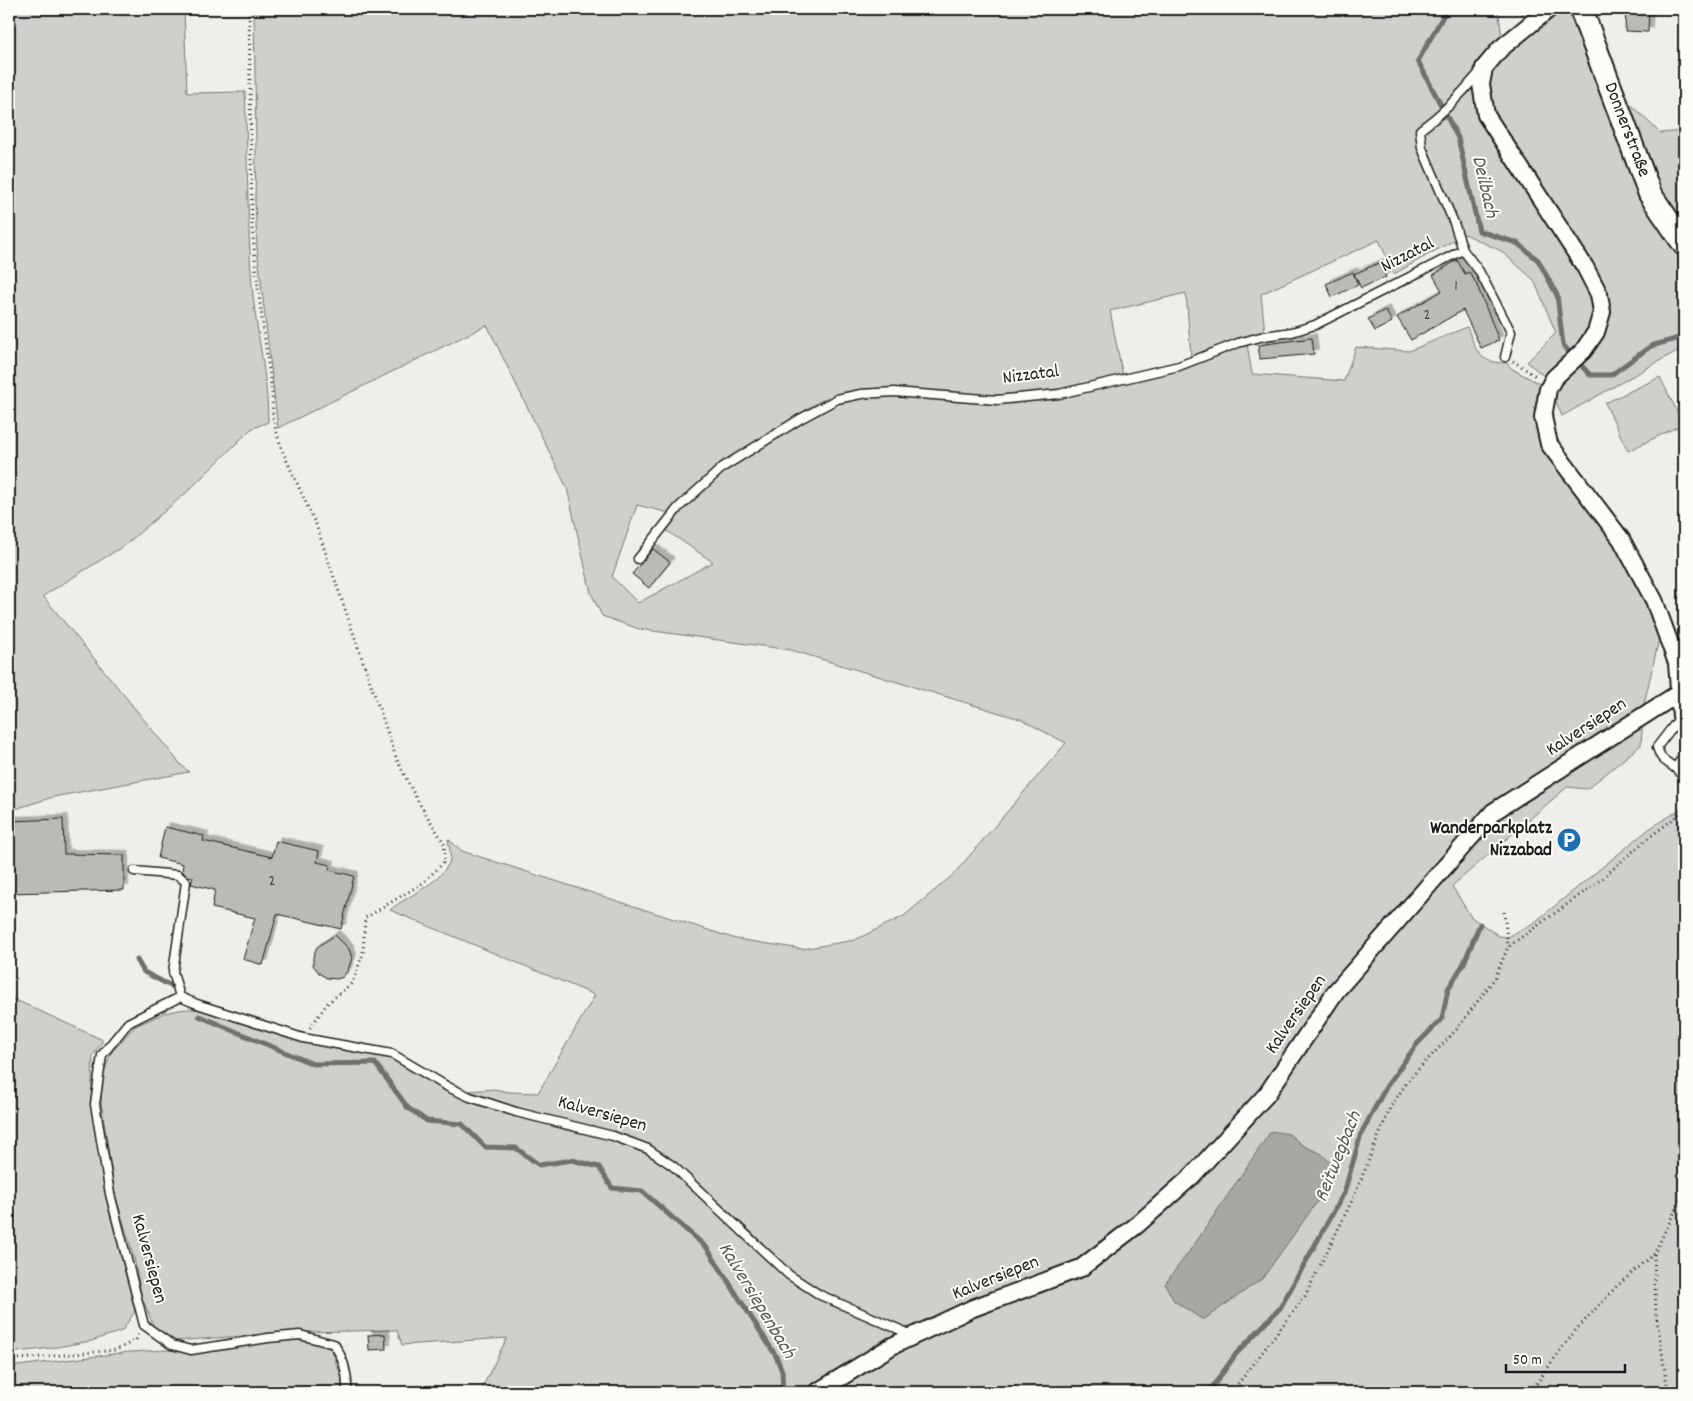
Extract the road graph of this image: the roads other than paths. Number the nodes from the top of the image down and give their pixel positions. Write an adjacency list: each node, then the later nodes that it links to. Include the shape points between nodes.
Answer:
1 (1549, 9): 3 (street, Nizzatal, via 1500,49)
2 (1581, 9): 4 (main road, Donnerstraße, via 1650,194)
3 (1484, 68): 5 (lane, Nizzatal, via 1461,94 1420,130 1422,148); 8 (street, via 1481,84 1486,115 1585,267 1599,294 1602,312 1596,332 1548,389 1543,417 1549,444 1620,539 1654,600 1677,664)
4 (1684, 244)
5 (1463, 250): 6 (lane, Nizzatal, via 1511,332); 7 (lane, Nizzatal, via 1315,324 1238,343 1179,366 1058,394 997,400 894,392 837,399 723,467 678,508)
6 (1505, 356)
7 (638, 560)
8 (1679, 693): 9 (street); 15 (street, Kalversiepen, via 1493,812 1336,991 1267,1094 1192,1176 1137,1226 1081,1268 973,1308)
9 (1682, 722): 11 (lane, via 1657,747 1660,756)
10 (1684, 754): 11 (lane)
11 (1676, 768): 12 (lane)
12 (1684, 778)
13 (134, 870): 14 (lane, via 178,875 186,882 173,972)
14 (180, 997): 15 (lane, Kalversiepen, via 303,1038 392,1054 470,1097 524,1115 613,1136 648,1149 673,1166 789,1275 820,1295); 16 (lane, Kalversiepen, via 128,1023 102,1055 95,1104 110,1194 144,1325 172,1345 191,1350 300,1335 334,1344 345,1365)
15 (914, 1336): 17 (street)
16 (347, 1392)
17 (816, 1392)

